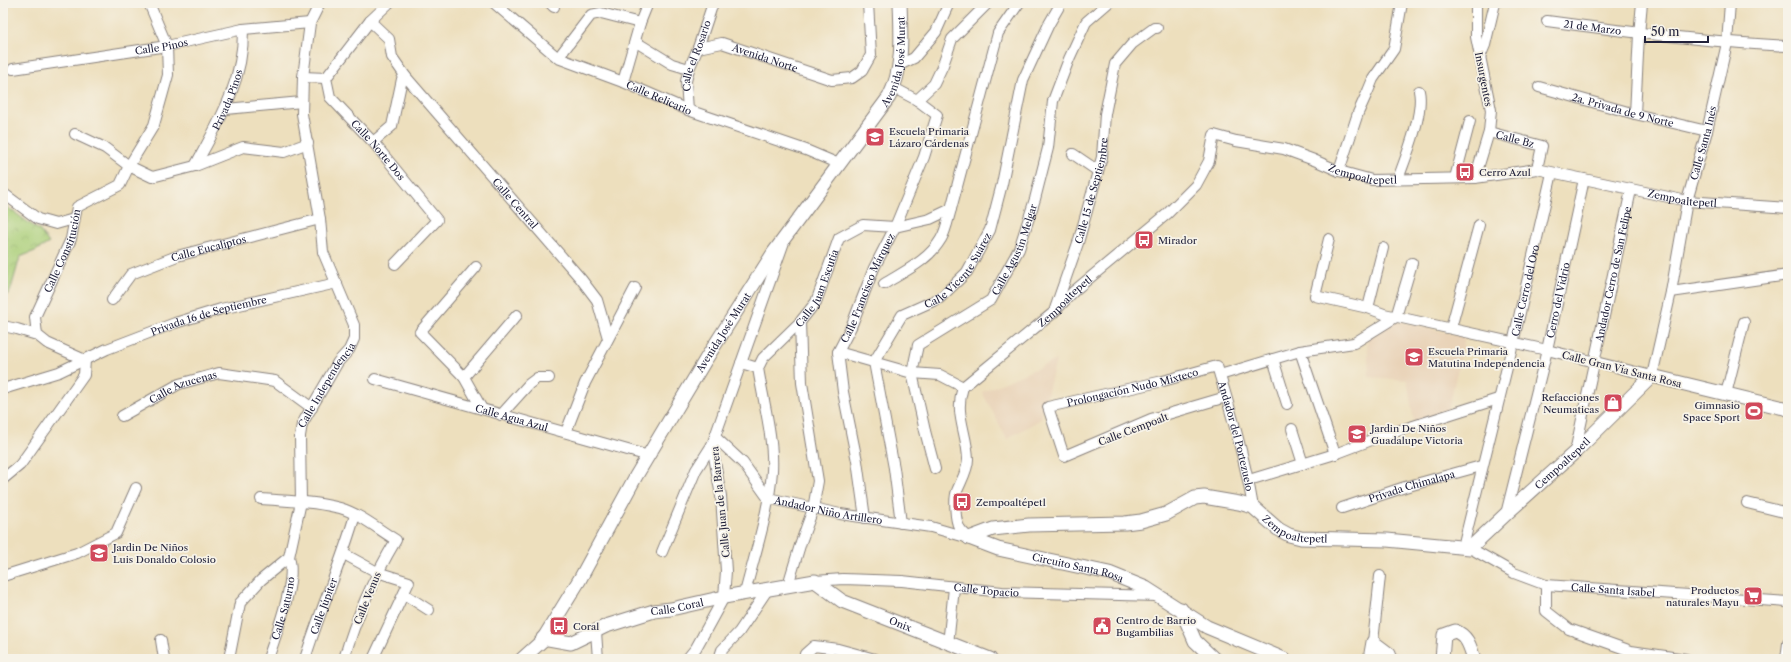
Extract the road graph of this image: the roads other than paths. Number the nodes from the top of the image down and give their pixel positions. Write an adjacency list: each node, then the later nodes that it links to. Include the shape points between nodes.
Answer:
1 (149, 3): 30 (street, Calle Constitución)
2 (320, 3): 21 (street, Calle Independencia)
3 (389, 3): 19 (street)
4 (494, 3): 34 (street, Calle Relicario)
5 (648, 3): 22 (street)
6 (712, 3): 32 (street, Calle el Rosario)
7 (868, 3): 32 (street, Avenida Norte, via 871,55 862,70 852,78 832,80 722,43)
8 (900, 3): 35 (street, Avenida José Murat)
9 (949, 3): 25 (street)
10 (988, 3): 27 (street)
11 (1018, 3): 72 (street, via 998,33)
12 (1061, 3): 105 (street, Calle Vicente Suárez, via 1023,80 990,230 967,272 940,298 902,315)
13 (1108, 3): 110 (street, Calle Agustín Melgar, via 1086,22 1053,101 1048,148 1019,248 991,300 918,345)
14 (1402, 3): 62 (street, via 1394,49 1373,79 1358,113)
15 (1476, 3): 33 (street, Insurgentes, via 1476,37)
16 (1495, 3): 33 (street)
17 (1642, 3): 26 (street)
18 (1730, 3): 29 (street, Calle Santa Inés)
19 (370, 21): 39 (street, Calle Central, via 389,40 392,57); 40 (street)
20 (1547, 21): 26 (street, 21 de Marzo)
21 (310, 23): 24 (street, Calle Pinos); 38 (street, Calle Independencia)
22 (640, 23): 28 (street); 34 (street, via 602,13 591,15)
23 (1157, 28): 61 (street, Calle 15 de Septiembre, via 1132,44 1115,64 1105,114 1102,157)
24 (243, 29): 30 (street, Calle Pinos); 47 (street, Privada Pinos, via 244,47 240,67)
25 (936, 32): 27 (street); 35 (street, via 914,58)
26 (1639, 34): 29 (street, 21 de Marzo); 49 (street)
27 (952, 39): 45 (street, via 934,84)
28 (636, 42): 37 (street, via 672,64); 41 (street)
29 (1727, 43): 31 (street, 21 de Marzo); 51 (street, Calle Santa Inés)
30 (167, 46): 36 (street, Calle Pinos); 58 (street, Calle Constitución, via 168,75 154,125)
31 (1788, 46)
32 (698, 48): 37 (street, Calle el Rosario)
33 (1480, 57): 52 (street, Insurgentes, via 1491,110)
34 (558, 58): 41 (street, Calle Relicario)
35 (899, 65): 43 (street, Avenida José Murat)
36 (13, 69)
37 (689, 69): 48 (street, Calle el Rosario, via 686,82)
38 (303, 77): 40 (street); 46 (street, Calle Independencia)
39 (406, 77): 54 (street, via 402,79 392,126); 98 (street, Calle Central, via 582,279 597,300)
40 (326, 78): 54 (street, Calle Norte Dos, via 330,97)
41 (623, 82): 48 (street, Calle Relicario)
42 (1539, 87): 49 (street, 2a. Privada de 9 Norte)
43 (894, 88): 45 (street, Calle Francisco Márquez); 57 (street, Avenida José Murat)
44 (1419, 91): 67 (street, via 1421,99 1417,120)
45 (917, 100): 76 (street, Calle Francisco Márquez, via 937,115 924,157)
46 (302, 102): 47 (street); 55 (street, Calle Independencia)
47 (226, 109): 59 (street, Privada Pinos)
48 (688, 110): 57 (street, Calle Relicario, via 806,150)
49 (1635, 114): 51 (street, 2a. Privada de 9 Norte)
50 (1470, 120): 64 (street)
51 (1707, 131): 70 (street, Calle Santa Inés)
52 (1489, 132): 60 (street, Calle Bz, via 1542,146); 65 (street, Insurgentes)
53 (75, 134): 58 (street, via 105,148)
54 (373, 142): 81 (street, Calle Norte Dos, via 437,220)
55 (308, 143): 59 (street, via 284,152 243,147); 74 (street, Calle Independencia)
56 (1073, 154): 61 (street)
57 (839, 164): 77 (street, Avenida José Murat)
58 (129, 166): 59 (street, via 152,177); 73 (street, Calle Constitución, via 120,185 77,207)
59 (196, 166)
60 (1537, 169): 63 (street, Zempoaltepetl); 65 (street, Zempoaltepetl)
61 (1098, 171): 90 (street, Calle 15 de Septiembre, via 1078,244)
62 (1339, 172): 67 (street, Zempoaltepetl, via 1372,180); 90 (street, Zempoaltepetl, via 1284,149 1214,135 1209,161 1196,185 1167,214 1074,291)
63 (1552, 173): 66 (street, Zempoaltepetl); 99 (street, Calle Cerro del Oro)
64 (1455, 178): 65 (street, Zempoaltepetl); 67 (street, Zempoaltepetl)
65 (1474, 178)
66 (1584, 179): 68 (street, Zempoaltepetl); 100 (street, Cerro del Vidrio)
67 (1398, 180)
68 (1631, 190): 70 (street, Zempoaltepetl); 106 (street, Andador Cerro de San Felipe)
69 (3, 193): 73 (street, via 38,219 56,224)
70 (1687, 201): 71 (street, Zempoaltepetl); 87 (street, Calle Santa Inés)
71 (1788, 208)
72 (951, 210): 76 (street, Calle Juan Escutia, via 930,219); 85 (street, via 942,239 932,252 920,263)
73 (74, 219): 97 (street, Calle Constitución, via 71,240 35,317)
74 (320, 219): 84 (street, Calle Independencia, via 323,252); 88 (street, Calle Eucaliptos, via 177,256 131,274)
75 (1479, 225): 96 (street)
76 (895, 227): 93 (street, Calle Juan Escutia, via 863,225 839,238 816,302); 102 (street, Calle Francisco Márquez, via 874,268 851,327)
77 (787, 236): 107 (street, Calle Juan de la Barrera); 131 (street, Avenida José Murat, via 774,252 706,359)
78 (1330, 239): 89 (street, Calle Gran Vía Santa Rosa, via 1315,296)
79 (1383, 248): 89 (street)
80 (1412, 263): 92 (street)
81 (395, 264)
82 (476, 267): 112 (street, via 420,332)
83 (1788, 275): 87 (street)
84 (337, 283): 104 (street, Privada 16 de Septiembre, via 222,309 174,323); 121 (street, Calle Independencia, via 354,325 354,339)
85 (884, 284)
86 (635, 288): 98 (street)
87 (1671, 292): 111 (street, Calle Santa Inés)
88 (112, 300)
89 (1368, 308): 92 (street, Calle Gran Vía Santa Rosa)
90 (1053, 313): 115 (street, Zempoaltepetl)
91 (517, 315): 112 (street)
92 (1396, 317): 96 (street, Calle Gran Vía Santa Rosa); 101 (street, Prolongación Nudo Mixteco, via 1354,343)
93 (800, 322): 108 (street, Calle Juan Escutia, via 763,358); 145 (street, via 802,383 818,481)
94 (1744, 322): 117 (street)
95 (3, 326): 97 (street)
96 (1452, 328): 99 (street, Calle Gran Vía Santa Rosa)
97 (37, 335): 104 (street, via 47,343)
98 (608, 338): 127 (street, via 585,384)
99 (1513, 343): 100 (street, Calle Gran Vía Santa Rosa); 119 (street, Calle Cerro del Oro)
100 (1547, 350): 106 (street, Calle Gran Vía Santa Rosa); 147 (street, Cerro del Vidrio)
101 (1300, 351): 103 (street, Prolongación Nudo Mixteco); 130 (street)
102 (838, 352): 105 (street); 149 (street, Calle Francisco Márquez, via 842,392)
103 (1273, 359): 109 (street, Prolongación Nudo Mixteco); 120 (street)
104 (85, 360): 116 (street, Privada 16 de Septiembre, via 59,372); 136 (street, via 84,375 20,465)
105 (874, 362): 110 (street); 150 (street, via 894,468)
106 (1593, 362): 111 (street, Calle Gran Vía Santa Rosa); 129 (street, Andador Cerro de San Felipe)
107 (742, 363): 108 (street); 128 (street, Calle Juan de la Barrera)
108 (758, 368): 139 (street, via 770,440 772,470)
109 (1218, 370): 118 (street, Andador del Portezuelo); 132 (street, Prolongación Nudo Mixteco, via 1048,407)
110 (912, 373): 115 (street, via 940,375); 135 (street, Calle Agustín Melgar)
111 (1652, 376): 117 (street, Calle Gran Vía Santa Rosa); 129 (street, Cempoaltepetl)
112 (464, 377): 122 (street)
113 (549, 378): 124 (street, via 537,378 529,384)
114 (375, 380): 122 (street, Calle Agua Azul)
115 (963, 387): 151 (street, via 959,399 960,415 968,460 956,492 956,510 959,526)
116 (3, 389)
117 (1726, 394): 123 (street, Calle Gran Vía Santa Rosa)
118 (1226, 398): 132 (street, Calle Cempoalt, via 1151,419); 137 (street, Andador del Portezuelo)
119 (1498, 399): 130 (street, via 1382,436); 134 (street, Calle Cerro del Oro)
120 (1287, 404)
121 (312, 408): 125 (street, Calle Azucenas, via 275,382 219,373 179,384); 141 (street, Calle Independencia, via 302,424 300,436)
122 (482, 409): 124 (street, Calle Agua Azul)
123 (1788, 409)
124 (501, 415): 127 (street, Calle Agua Azul)
125 (122, 416)
126 (1292, 429): 133 (street)
127 (566, 432): 131 (street, Calle Agua Azul)
128 (714, 441): 139 (street, Andador Niño Artillero, via 743,463); 153 (street, via 696,470); 167 (street, Calle Juan de la Barrera, via 726,571)
129 (1575, 452): 147 (street, Cempoaltepetl)
130 (1335, 454): 133 (street)
131 (649, 456): 172 (street, Avenida José Murat, via 580,579)
132 (1064, 456)
133 (1303, 464): 137 (street)
134 (1482, 466): 144 (street, Privada Chimalapa); 152 (street, Calle Cerro del Oro)
135 (935, 468)
136 (3, 479)
137 (1249, 480): 143 (street, Andador del Portezuelo)
138 (136, 488): 157 (street, via 116,533 77,553)
139 (768, 498): 145 (street, Andador Niño Artillero); 164 (street)
140 (261, 500): 141 (street)
141 (301, 502): 148 (street, via 340,508); 155 (street, Calle Independencia)
142 (1747, 502): 146 (street)
143 (1253, 507): 151 (street, Zempoaltepetl, via 1221,500 1195,498 1166,514 1142,521 993,528); 152 (street, Zempoaltepetl, via 1278,529 1301,538 1387,540)
144 (1342, 508)
145 (813, 509): 149 (street, Andador Niño Artillero); 161 (street)
146 (1788, 513)
147 (1506, 514): 152 (street, Cempoaltepetl)
148 (355, 515): 154 (street, Calle Júpiter); 156 (street, Calle Venus, via 396,540)
149 (865, 518): 150 (street, Andador Niño Artillero)
150 (901, 523): 151 (street, Andador Niño Artillero, via 931,527)
151 (969, 538): 166 (street, Circuito Santa Rosa, via 998,549 1109,573)
152 (1467, 547): 160 (street, Calle Santa Isabel, via 1514,573)
153 (662, 552)
154 (344, 554): 156 (street); 181 (street, Calle Júpiter, via 316,622)
155 (289, 557): 179 (street, via 261,580 240,603); 180 (street, Calle Saturno, via 292,574)
156 (377, 572): 165 (street, via 409,582); 182 (street, Calle Venus)
157 (3, 576)
158 (1380, 576): 174 (street)
159 (815, 580): 161 (street, Calle Coral); 162 (street, Calle Topacio, via 902,581); 176 (street, Onix, via 842,601)
160 (1546, 584): 168 (street, Calle Santa Isabel); 197 (street, via 1546,611 1569,629 1631,651)
161 (788, 585): 163 (street, Calle Coral)
162 (954, 588): 166 (street, Calle Topacio, via 1002,592); 176 (street)
163 (768, 589): 164 (street, Calle Coral); 187 (street, via 739,632 722,650)
164 (744, 593): 167 (street, Calle Coral)
165 (404, 594): 170 (street); 183 (street)
166 (1159, 596): 169 (street, Circuito Santa Rosa)
167 (724, 597): 171 (street, Calle Coral, via 654,611 606,626); 186 (street, via 696,648)
168 (1788, 602)
169 (1181, 609): 191 (street, via 1195,641); 192 (street, Circuito Santa Rosa, via 1207,627)
170 (429, 610)
171 (596, 632): 172 (street, Calle Coral, via 571,643); 185 (street)
172 (543, 638): 177 (street, Avenida José Murat)
173 (161, 640): 178 (street)
174 (1373, 642): 193 (street); 194 (street, via 1389,654)
175 (1788, 643): 198 (street)
176 (948, 644): 190 (street, Onix)
177 (533, 654): 184 (street, Avenida José Murat)
178 (164, 659)
179 (230, 659)
180 (268, 659)
181 (305, 659)
182 (344, 659)
183 (373, 659)
184 (522, 659)
185 (599, 659)
186 (687, 659)
187 (719, 659)
188 (804, 659): 189 (street, via 805,654 814,646)
189 (874, 659)
190 (990, 659)
191 (1214, 659)
192 (1284, 659)
193 (1370, 659)
194 (1391, 659)
195 (1442, 659): 196 (street, via 1444,635 1455,631 1462,634 1468,642)
196 (1474, 659)
197 (1686, 659)
198 (1786, 659)

